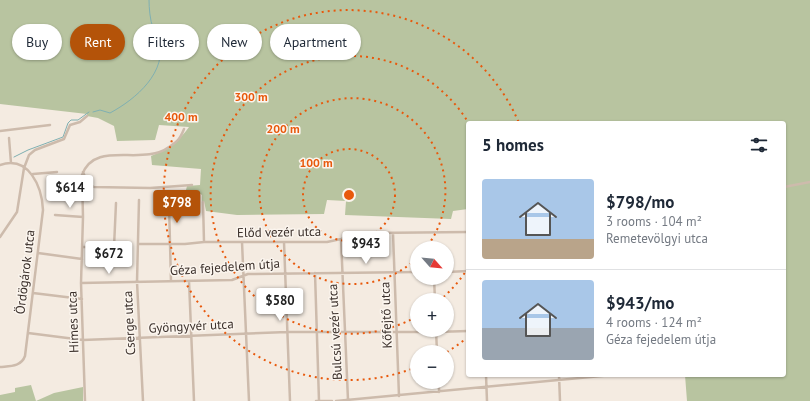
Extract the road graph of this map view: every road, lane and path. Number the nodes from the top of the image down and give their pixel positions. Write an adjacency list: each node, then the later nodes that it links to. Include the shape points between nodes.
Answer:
1 (87, 116): 8 (street, via 70,126 64,139 31,153)
2 (50, 125): 4 (street)
3 (184, 129): 9 (street, via 180,139 165,150 149,156 105,155 93,161)
4 (0, 131)
5 (10, 138): 6 (street)
6 (10, 163): 7 (street); 8 (street, Ördögárok utca)
7 (0, 165)
8 (24, 168): 11 (street, Ördögárok utca); 23 (street, via 17,212)
9 (83, 171): 13 (street, via 88,184 94,187 142,189); 20 (street, Hímes utca)
10 (57, 172): 11 (street)
11 (32, 174): 31 (street, Ördögárok utca, via 38,184 42,200)
12 (810, 182): 14 (street)
13 (192, 185)
14 (786, 187)
15 (139, 200): 28 (street, Cserge utca)
16 (203, 202): 25 (street)
17 (116, 203): 30 (street, via 114,247)
18 (169, 205): 29 (street)
19 (55, 215): 20 (street)
20 (83, 217): 30 (street, Hímes utca)
21 (466, 232): 22 (street, Előd vezér utca)
22 (393, 233): 24 (street, Előd vezér utca, via 356,235); 34 (street, Kőfejtő utca)
23 (0, 237)
24 (341, 239): 27 (street, Előd vezér utca, via 327,242); 39 (street, Bulcsú vezér utca)
25 (204, 242): 26 (street, Előd vezér utca); 29 (street, Előd vezér utca)
26 (242, 242): 27 (street, Előd vezér utca); 40 (street)
27 (284, 242): 37 (street)
28 (138, 244): 29 (street, Előd vezér utca); 42 (street, Cserge utca)
29 (170, 244): 43 (street)
30 (82, 247): 32 (street, Hímes utca)
31 (38, 253): 32 (street); 45 (street, Ördögárok utca)
32 (82, 259): 44 (street, Hímes utca)
33 (466, 271): 36 (street)
34 (395, 272): 35 (street, Géza fejedelem útja); 39 (street, Géza fejedelem útja); 52 (street, Kőfejtő utca)
35 (410, 272)
36 (454, 272)
37 (285, 273): 38 (street, Géza fejedelem útja); 40 (street, Géza fejedelem útja); 49 (street)
38 (315, 273): 39 (street, Géza fejedelem útja); 50 (street)
39 (342, 273): 51 (street, Bulcsú vezér utca)
40 (244, 275): 41 (street, Géza fejedelem útja, via 232,280); 55 (street)
41 (189, 281): 43 (street, Géza fejedelem útja); 56 (street)
42 (137, 282): 43 (street, Géza fejedelem útja); 44 (street, Géza fejedelem útja); 57 (street, Cserge utca)
43 (171, 282)
44 (82, 283): 46 (street, Hímes utca)
45 (33, 293): 46 (street); 54 (street, Ördögárok utca)
46 (82, 299): 58 (street, Hímes utca)
47 (454, 331): 48 (street, Gyöngyvér utca)
48 (466, 331)
49 (287, 332): 50 (street, Gyöngyvér utca); 55 (street, Gyöngyvér utca); 72 (street)
50 (317, 332): 51 (street, Gyöngyvér utca); 74 (street)
51 (345, 332): 52 (street, Gyöngyvér utca); 67 (street, Bulcsú vezér utca)
52 (396, 332): 53 (street, Gyöngyvér utca); 66 (street, Kőfejtő utca)
53 (410, 332)
54 (28, 333): 58 (street, Gyöngyvér utca); 59 (street, Ördögárok utca, via 22,362 17,365)
55 (246, 333): 56 (street, Gyöngyvér utca); 71 (street)
56 (192, 336): 57 (street, Gyöngyvér utca); 70 (street)
57 (140, 338): 58 (street, Gyöngyvér utca); 69 (street, Cserge utca)
58 (83, 340): 68 (street, Hímes utca)
59 (0, 366)
60 (486, 377): 63 (street)
61 (591, 377): 62 (street)
62 (559, 380): 63 (street); 78 (street)
63 (487, 387): 65 (street); 77 (street)
64 (440, 389): 65 (street)
65 (440, 392): 66 (street)
66 (399, 396): 67 (street)
67 (348, 400): 76 (street)
68 (85, 401)
69 (143, 401)
70 (194, 401)
71 (249, 401)
72 (290, 401)
73 (316, 401): 74 (street)
74 (320, 401): 75 (street)
75 (332, 401)
76 (336, 401)
77 (487, 401)
78 (560, 401)

